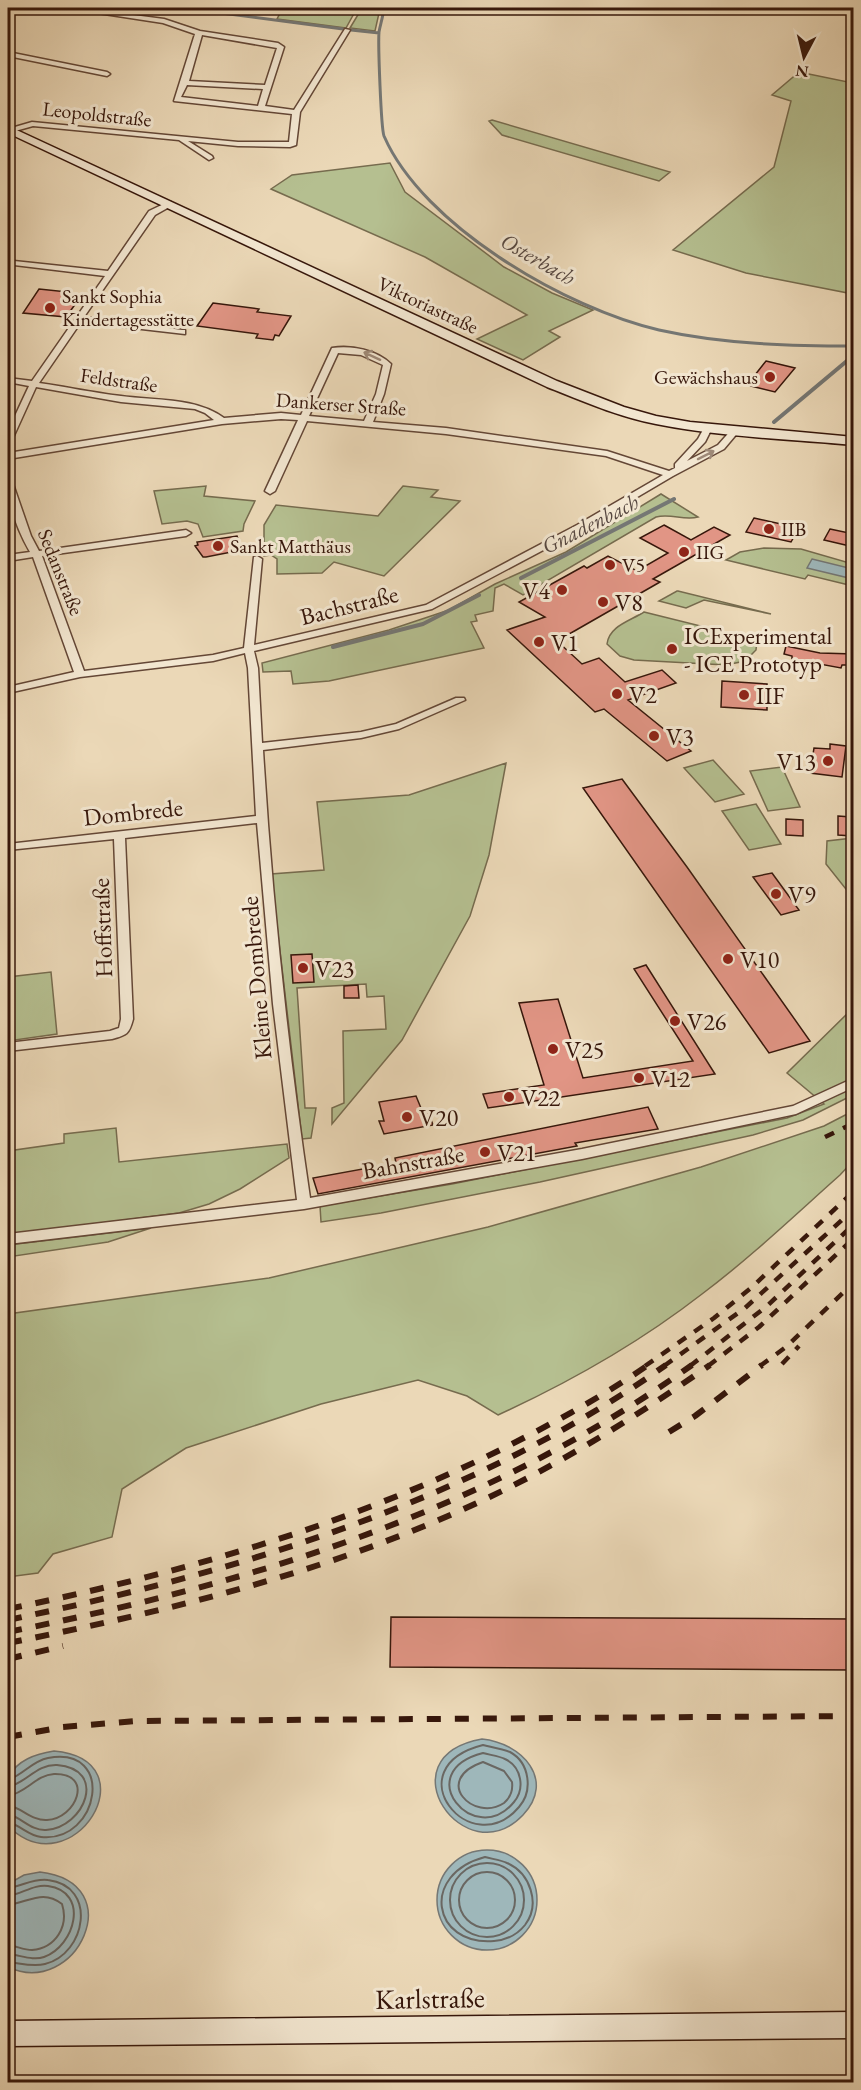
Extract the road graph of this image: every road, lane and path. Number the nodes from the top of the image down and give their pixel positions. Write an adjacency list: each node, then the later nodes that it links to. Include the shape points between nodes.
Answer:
1 (68, 8): 3 (street, via 164,21)
2 (347, 30): 9 (street)
3 (199, 33): 6 (street); 7 (street, via 279,46)
4 (8, 54): 5 (street)
5 (107, 74)
6 (185, 83): 7 (street); 8 (street, Leopoldstraße, via 176,98)
7 (268, 87): 8 (street)
8 (261, 107): 9 (street, Leopoldstraße)
9 (296, 112): 11 (street, Leopoldstraße, via 290,145)
10 (9, 130): 11 (street, Leopoldstraße, via 32,124); 13 (main road, Viktoriastraße)
11 (180, 139): 12 (street, Leopoldstraße)
12 (209, 158)
13 (168, 204): 15 (street, via 152,213); 23 (main road, Viktoriastraße, via 552,384 634,416)
14 (14, 263): 15 (street)
15 (110, 274): 16 (street)
16 (79, 319): 17 (street); 19 (street)
17 (182, 332)
18 (8, 380): 19 (street, Feldstraße)
19 (34, 384): 21 (street, Feldstraße, via 196,407); 25 (street)
20 (304, 417): 21 (street, Dankerser Straße); 22 (street, Dankerser Straße); 22 (street, one-way to 20, via 387,364 356,350 336,350); 30 (street)
21 (222, 421): 27 (street, Dankerser Straße)
22 (368, 423): 28 (street, Dankerser Straße, via 606,454)
23 (708, 428): 24 (main road, Viktoriastraße); 28 (street, Bachstraße, via 702,441)
24 (736, 430): 26 (main road, Viktoriastraße); 28 (street, Bachstraße, one-way to 24, via 721,447)
25 (8, 440)
26 (854, 441)
27 (8, 456)
28 (670, 474): 35 (street, Bachstraße, via 429,607)
29 (8, 484): 32 (street, Sedanstraße, via 26,536)
30 (270, 491)
31 (186, 533): 32 (street)
32 (37, 554): 33 (street); 36 (street, Sedanstraße)
33 (8, 558)
34 (257, 559): 35 (street, Kleine Dombrede)
35 (249, 651): 36 (street, Bachstraße); 39 (street, Kleine Dombrede)
36 (80, 674): 37 (street, Bachstraße)
37 (8, 690)
38 (460, 700): 39 (street, via 399,726 361,735)
39 (256, 747): 40 (street, Kleine Dombrede)
40 (262, 819): 41 (street, Dombrede); 45 (street, Kleine Dombrede, via 285,1075)
41 (119, 835): 42 (street, Dombrede); 43 (street, Hoffstraße, via 127,1019 124,1030 112,1035)
42 (8, 847)
43 (8, 1047)
44 (854, 1082): 45 (street, Bahnstraße, via 796,1110 582,1154)
45 (304, 1204): 46 (street, Bahnstraße)
46 (8, 1239)
47 (854, 2025): 48 (main road, Karlstraße)
48 (8, 2034)

